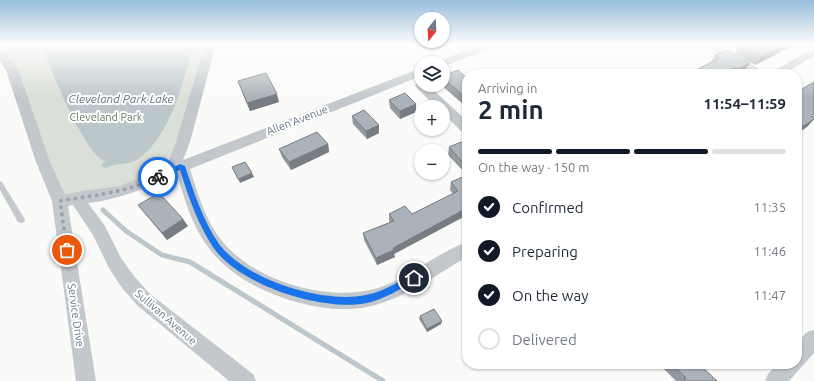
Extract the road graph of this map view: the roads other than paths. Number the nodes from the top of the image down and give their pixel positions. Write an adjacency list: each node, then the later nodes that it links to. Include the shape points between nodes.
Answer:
1 (6, 62): 12 (street, via 12,69 43,162)
2 (207, 62): 10 (street)
3 (740, 62): 5 (street)
4 (796, 62): 6 (street)
5 (753, 69)
6 (783, 69)
7 (414, 75): 10 (street, Allen Avenue)
8 (428, 92): 9 (street)
9 (462, 124)
10 (177, 168): 12 (street, Allen Avenue, via 129,189); 14 (street, via 216,246 228,259 243,270 307,296 345,302 367,299 387,293)
11 (0, 184): 13 (lane)
12 (68, 200): 18 (street, Service Drive); 19 (street, Sullivan Avenue, via 99,231 115,263 144,300)
13 (21, 220)
14 (462, 252)
15 (814, 339): 16 (street)
16 (802, 352)
17 (786, 369): 20 (street)
18 (86, 381)
19 (246, 381)
20 (774, 381)

